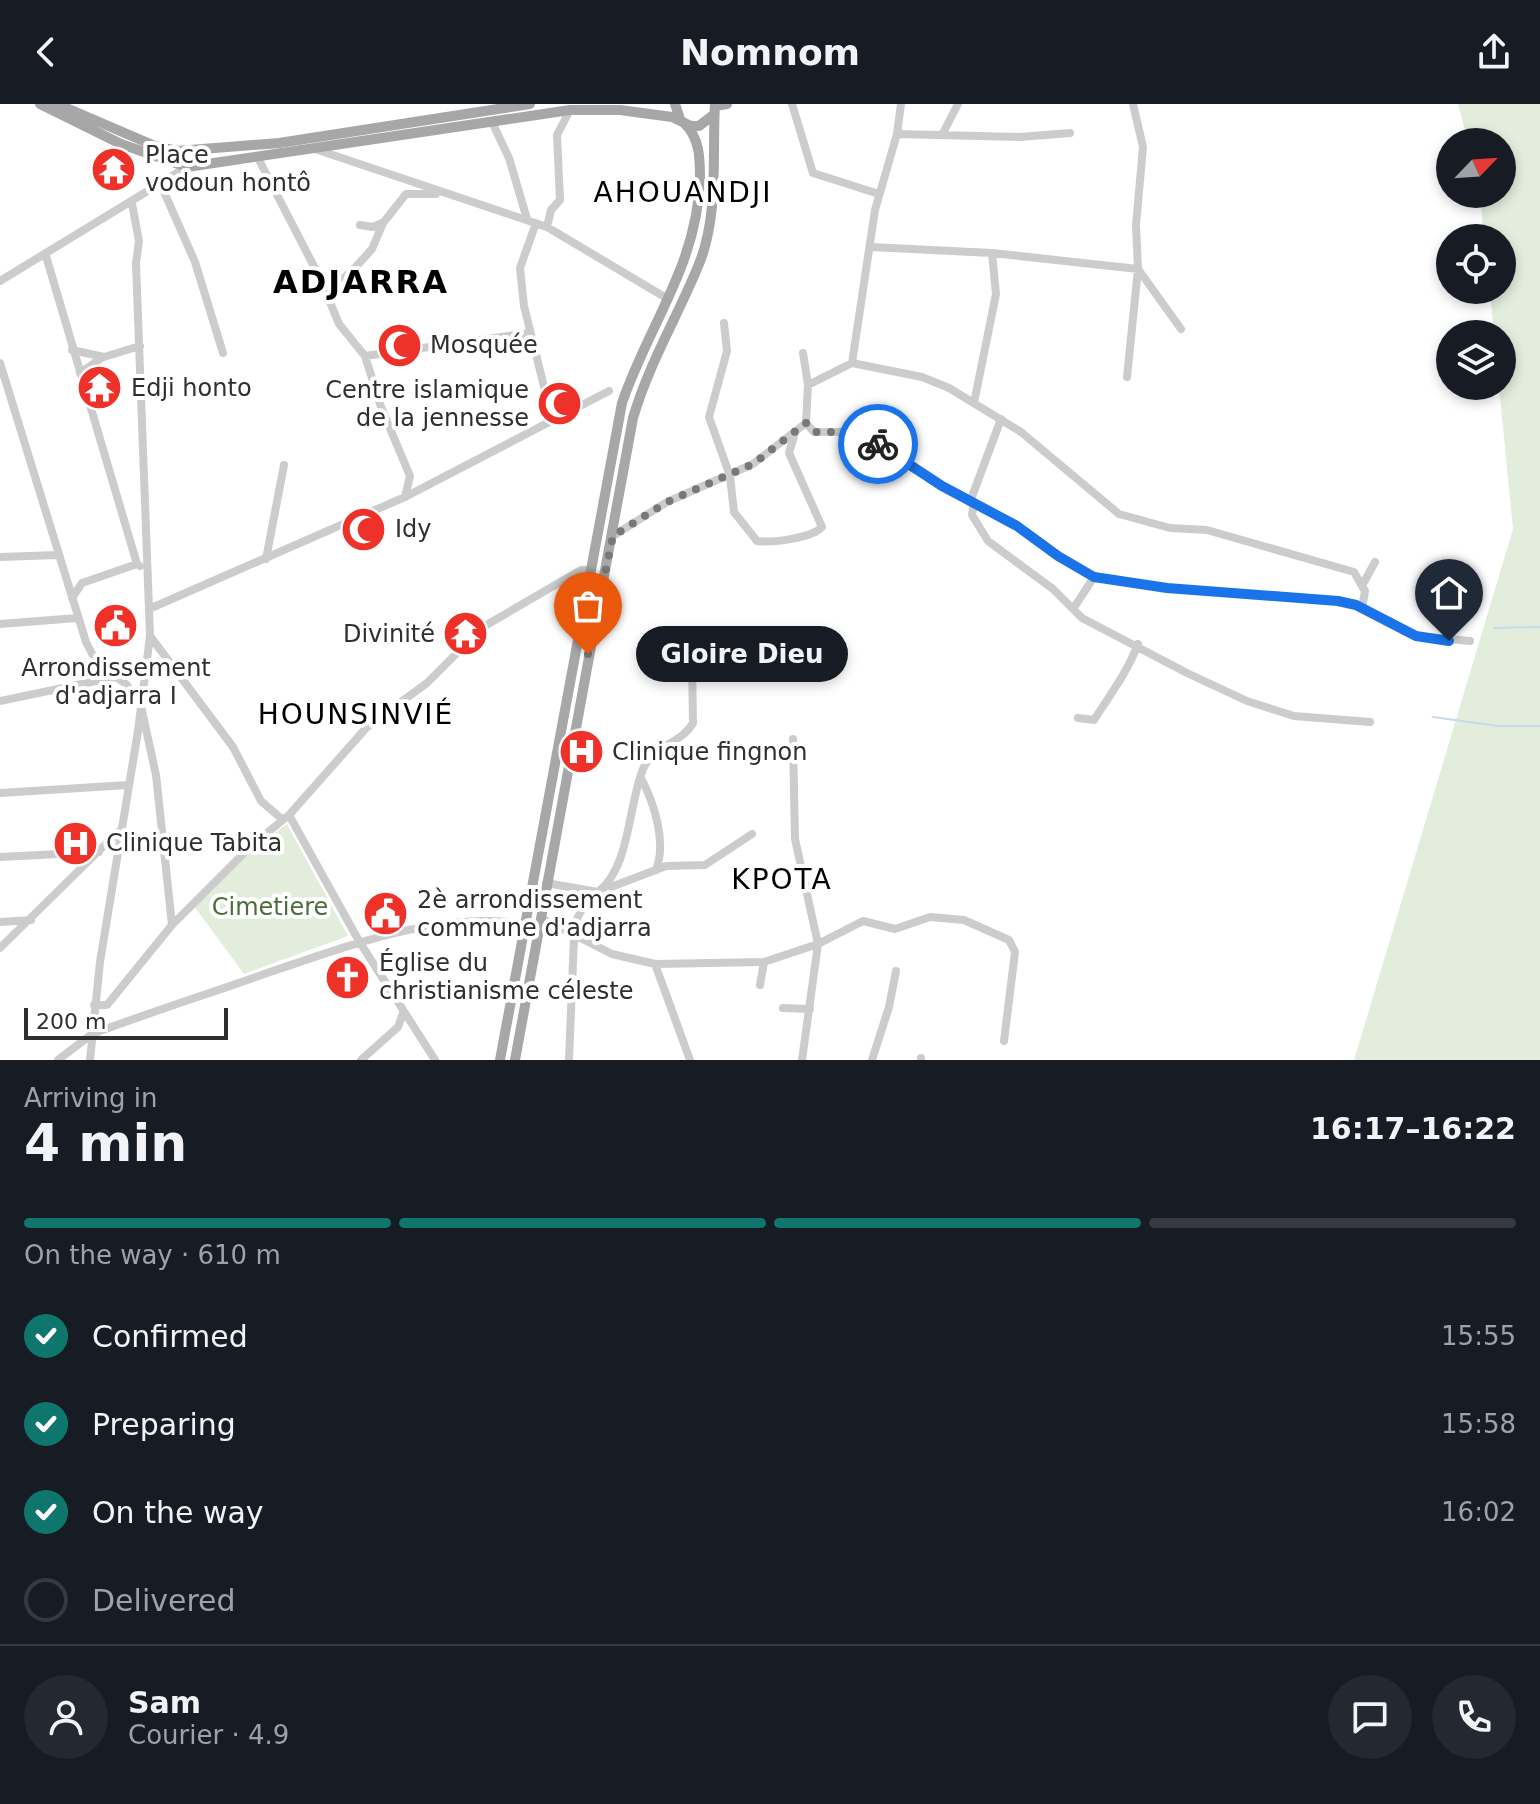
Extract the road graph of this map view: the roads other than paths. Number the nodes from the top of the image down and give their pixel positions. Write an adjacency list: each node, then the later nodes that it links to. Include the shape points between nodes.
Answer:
1 (40, 104): 20 (main road, via 121,144)
2 (57, 104): 10 (main road, via 177,151 279,143)
3 (530, 104): 10 (main road)
4 (675, 104): 13 (main road)
5 (727, 104): 11 (main road)
6 (792, 104): 23 (street, via 813,173)
7 (901, 104): 17 (street)
8 (958, 104): 15 (street)
9 (1133, 104): 32 (street, via 1143,147)
10 (498, 106)
11 (714, 109): 13 (main road, via 699,126); 62 (main road, via 707,235 700,263 641,389)
12 (570, 110): 13 (main road, via 620,110); 14 (main road); 28 (street, via 557,135 560,200)
13 (682, 121): 35 (main road, via 698,147 699,202 691,247)
14 (492, 122): 18 (main road); 25 (street)
15 (943, 133): 16 (street); 17 (street)
16 (1070, 133)
17 (897, 134): 23 (street)
18 (318, 150): 19 (main road); 22 (street)
19 (258, 158): 20 (main road); 33 (street)
20 (187, 167): 21 (street)
21 (161, 185): 24 (street); 41 (street, via 195,262)
22 (441, 194): 25 (street); 26 (street, via 406,194)
23 (879, 194): 29 (street)
24 (132, 204): 31 (street); 39 (street, via 139,241)
25 (532, 221): 28 (street); 38 (street, via 520,264)
26 (383, 223): 27 (street); 33 (street, via 372,249 354,269 344,278)
27 (360, 225)
28 (547, 227): 35 (street)
29 (871, 247): 30 (street); 46 (street)
30 (992, 253): 32 (street); 51 (street, via 996,294)
31 (46, 256): 34 (street); 40 (street)
32 (1138, 269): 37 (street); 48 (street)
33 (321, 280): 43 (street, via 346,337)
34 (0, 281)
35 (668, 299): 68 (main road, via 622,403)
36 (724, 323): 58 (street, via 727,351 709,417)
37 (1181, 329)
38 (530, 333): 43 (street); 52 (street)
39 (140, 346): 44 (street); 69 (street)
40 (72, 350): 44 (street); 47 (street)
41 (223, 353)
42 (803, 353): 49 (street)
43 (365, 356): 57 (street)
44 (104, 357): 47 (street)
45 (0, 363): 63 (street)
46 (852, 363): 49 (street); 51 (street, via 922,377)
47 (80, 373): 67 (street)
48 (1127, 377)
49 (808, 385): 54 (street)
50 (609, 391): 52 (street)
51 (974, 403): 53 (street)
52 (552, 419): 59 (street)
53 (1001, 419): 61 (street); 73 (street, via 1119,514 1238,538 1354,572)
54 (806, 423): 55 (street); 61 (street, via 814,432 844,432 871,440)
55 (794, 436): 58 (street); 58 (street, via 789,453 821,524 819,531 757,541 734,512)
56 (284, 465): 65 (street)
57 (410, 476): 59 (street); 60 (street)
58 (730, 476): 62 (street, via 676,497)
59 (431, 484): 60 (street)
60 (405, 497): 65 (street)
61 (972, 503): 71 (street); 76 (street, via 972,515 988,541)
62 (613, 536): 102 (main road)
63 (58, 555): 64 (street); 70 (street)
64 (0, 557)
65 (266, 559): 75 (street)
66 (1375, 562): 73 (street)
67 (137, 564): 69 (street); 72 (street)
68 (591, 570): 96 (street, via 581,570 483,627 427,683 367,727); 107 (main road)
69 (148, 571): 75 (street)
70 (64, 574): 72 (street); 74 (street)
71 (1094, 577): 76 (street); 77 (street, via 1338,601)
72 (82, 583): 74 (street)
73 (1363, 584): 77 (street)
74 (72, 598): 78 (street)
75 (149, 609): 80 (street)
76 (1073, 609): 82 (street)
77 (1362, 609): 81 (street, via 1416,636)
78 (77, 618): 79 (street); 84 (street)
79 (0, 624)
80 (150, 636): 85 (street); 96 (street, via 233,747 261,801)
81 (1470, 641)
82 (1138, 644): 90 (street, via 1094,720); 91 (street, via 1272,710)
83 (692, 663): 93 (street, via 691,728 659,748)
84 (98, 665): 86 (street); 87 (street)
85 (144, 671): 86 (street); 89 (street)
86 (118, 678): 87 (street); 89 (street)
87 (81, 682): 88 (street)
88 (0, 701)
89 (141, 706): 94 (street); 108 (street, via 156,775)
90 (1078, 718)
91 (1370, 722)
92 (793, 739): 111 (street, via 795,839)
93 (641, 777): 101 (street, via 653,804 661,855); 103 (street, via 617,871)
94 (128, 785): 95 (street); 97 (street)
95 (0, 793)
96 (286, 817): 108 (street); 110 (street)
97 (119, 831): 99 (street); 117 (street)
98 (752, 834): 101 (street, via 705,865)
99 (100, 852): 100 (street); 105 (street)
100 (0, 857)
101 (656, 870): 103 (street)
102 (546, 883): 103 (street); 104 (main road)
103 (594, 892): 109 (street)
104 (541, 918): 109 (street); 128 (main road)
105 (33, 920): 106 (street); 112 (street)
106 (0, 922)
107 (525, 924): 110 (street, via 437,927); 127 (main road)
108 (172, 925): 117 (street, via 107,1005)
109 (572, 936): 114 (street, via 633,961); 129 (street)
110 (359, 941): 120 (street); 121 (street)
111 (818, 944): 113 (street); 119 (street); 122 (street, via 863,921 895,929 930,917 944,918 994,931 1009,940 1015,952)
112 (0, 948)
113 (764, 962): 114 (street); 116 (street)
114 (655, 964): 130 (street)
115 (896, 971): 132 (street)
116 (760, 985)
117 (94, 1005): 121 (street)
118 (783, 1008): 119 (street)
119 (810, 1009): 131 (street)
120 (403, 1013): 125 (street, via 398,1027); 126 (street)
121 (92, 1034): 123 (street); 124 (street)
122 (1004, 1041)
123 (58, 1060)
124 (90, 1060)
125 (361, 1060)
126 (435, 1060)
127 (500, 1060)
128 (515, 1060)
129 (569, 1060)
130 (690, 1060)
131 (802, 1060)
132 (872, 1060)

